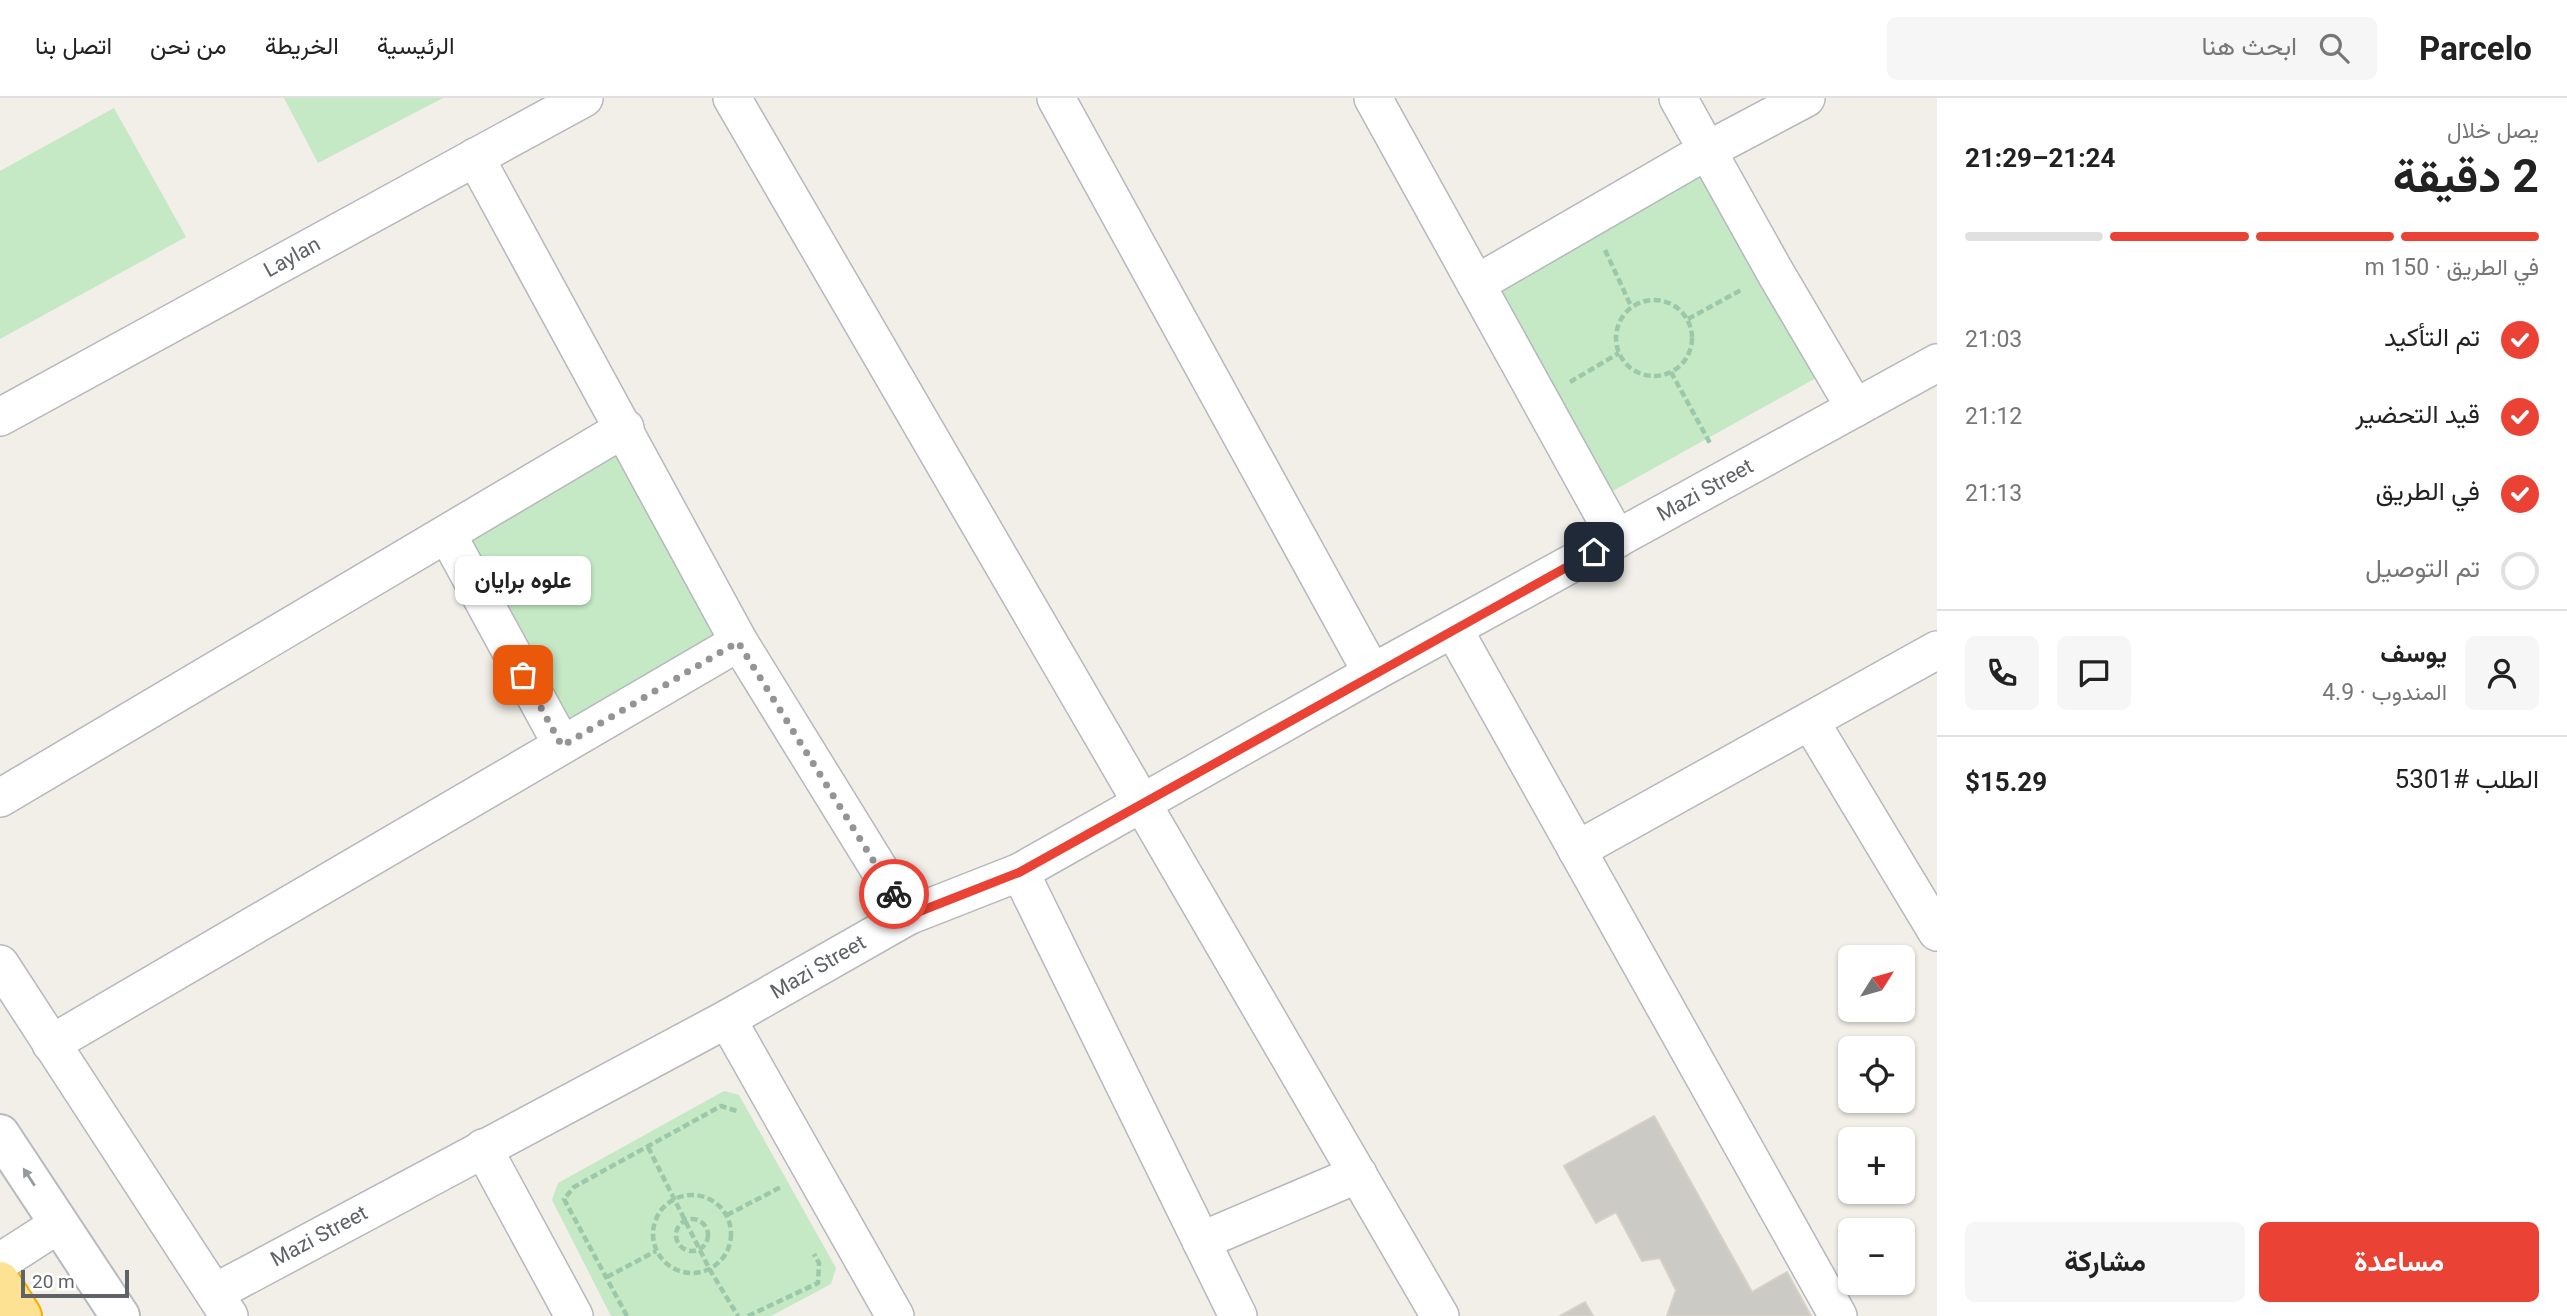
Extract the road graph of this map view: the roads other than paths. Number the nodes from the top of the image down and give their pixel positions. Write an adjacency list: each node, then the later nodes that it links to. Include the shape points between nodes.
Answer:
1 (584, 98): 8 (street, Laylan)
2 (732, 98): 23 (street)
3 (1056, 98): 19 (street)
4 (1373, 98): 9 (street)
5 (1678, 98): 7 (street)
6 (1807, 98): 7 (street)
7 (1708, 150): 9 (street); 11 (street)
8 (475, 157): 12 (street, Laylan); 13 (street)
9 (1476, 284): 15 (street)
10 (1937, 363): 11 (street, Mazi Street)
11 (1855, 408): 15 (street, Mazi Street)
12 (0, 417)
13 (625, 428): 14 (street); 17 (street)
14 (447, 534): 21 (street); 22 (street)
15 (1617, 539): 16 (street, Mazi Street)
16 (1454, 630): 19 (street, Mazi Street); 24 (street)
17 (738, 642): 21 (street); 26 (street)
18 (1937, 650): 20 (street)
19 (1372, 673): 23 (street, Mazi Street)
20 (1810, 721): 24 (street); 27 (street)
21 (562, 746): 30 (street)
22 (0, 798)
23 (1143, 803): 25 (street, Mazi Street); 33 (street)
24 (1577, 850): 45 (street)
25 (1020, 872): 26 (street, Mazi Street); 35 (street)
26 (908, 916): 29 (street, Mazi Street)
27 (1937, 932)
28 (0, 964): 30 (street)
29 (727, 1019): 32 (street, Mazi Street); 42 (street, via 797,1178)
30 (51, 1044): 38 (street)
31 (0, 1134): 34 (main road, one-way to 31)
32 (483, 1148): 38 (street, Mazi Street); 41 (street)
33 (1358, 1174): 35 (street); 44 (street)
34 (59, 1224): 36 (street); 40 (main road)
35 (1201, 1241): 43 (street)
36 (0, 1262)
37 (0, 1281): 39 (highway)
38 (223, 1304)
39 (22, 1316)
40 (120, 1316)
41 (574, 1316)
42 (895, 1316)
43 (1238, 1316)
44 (1440, 1316)
45 (1838, 1316)

